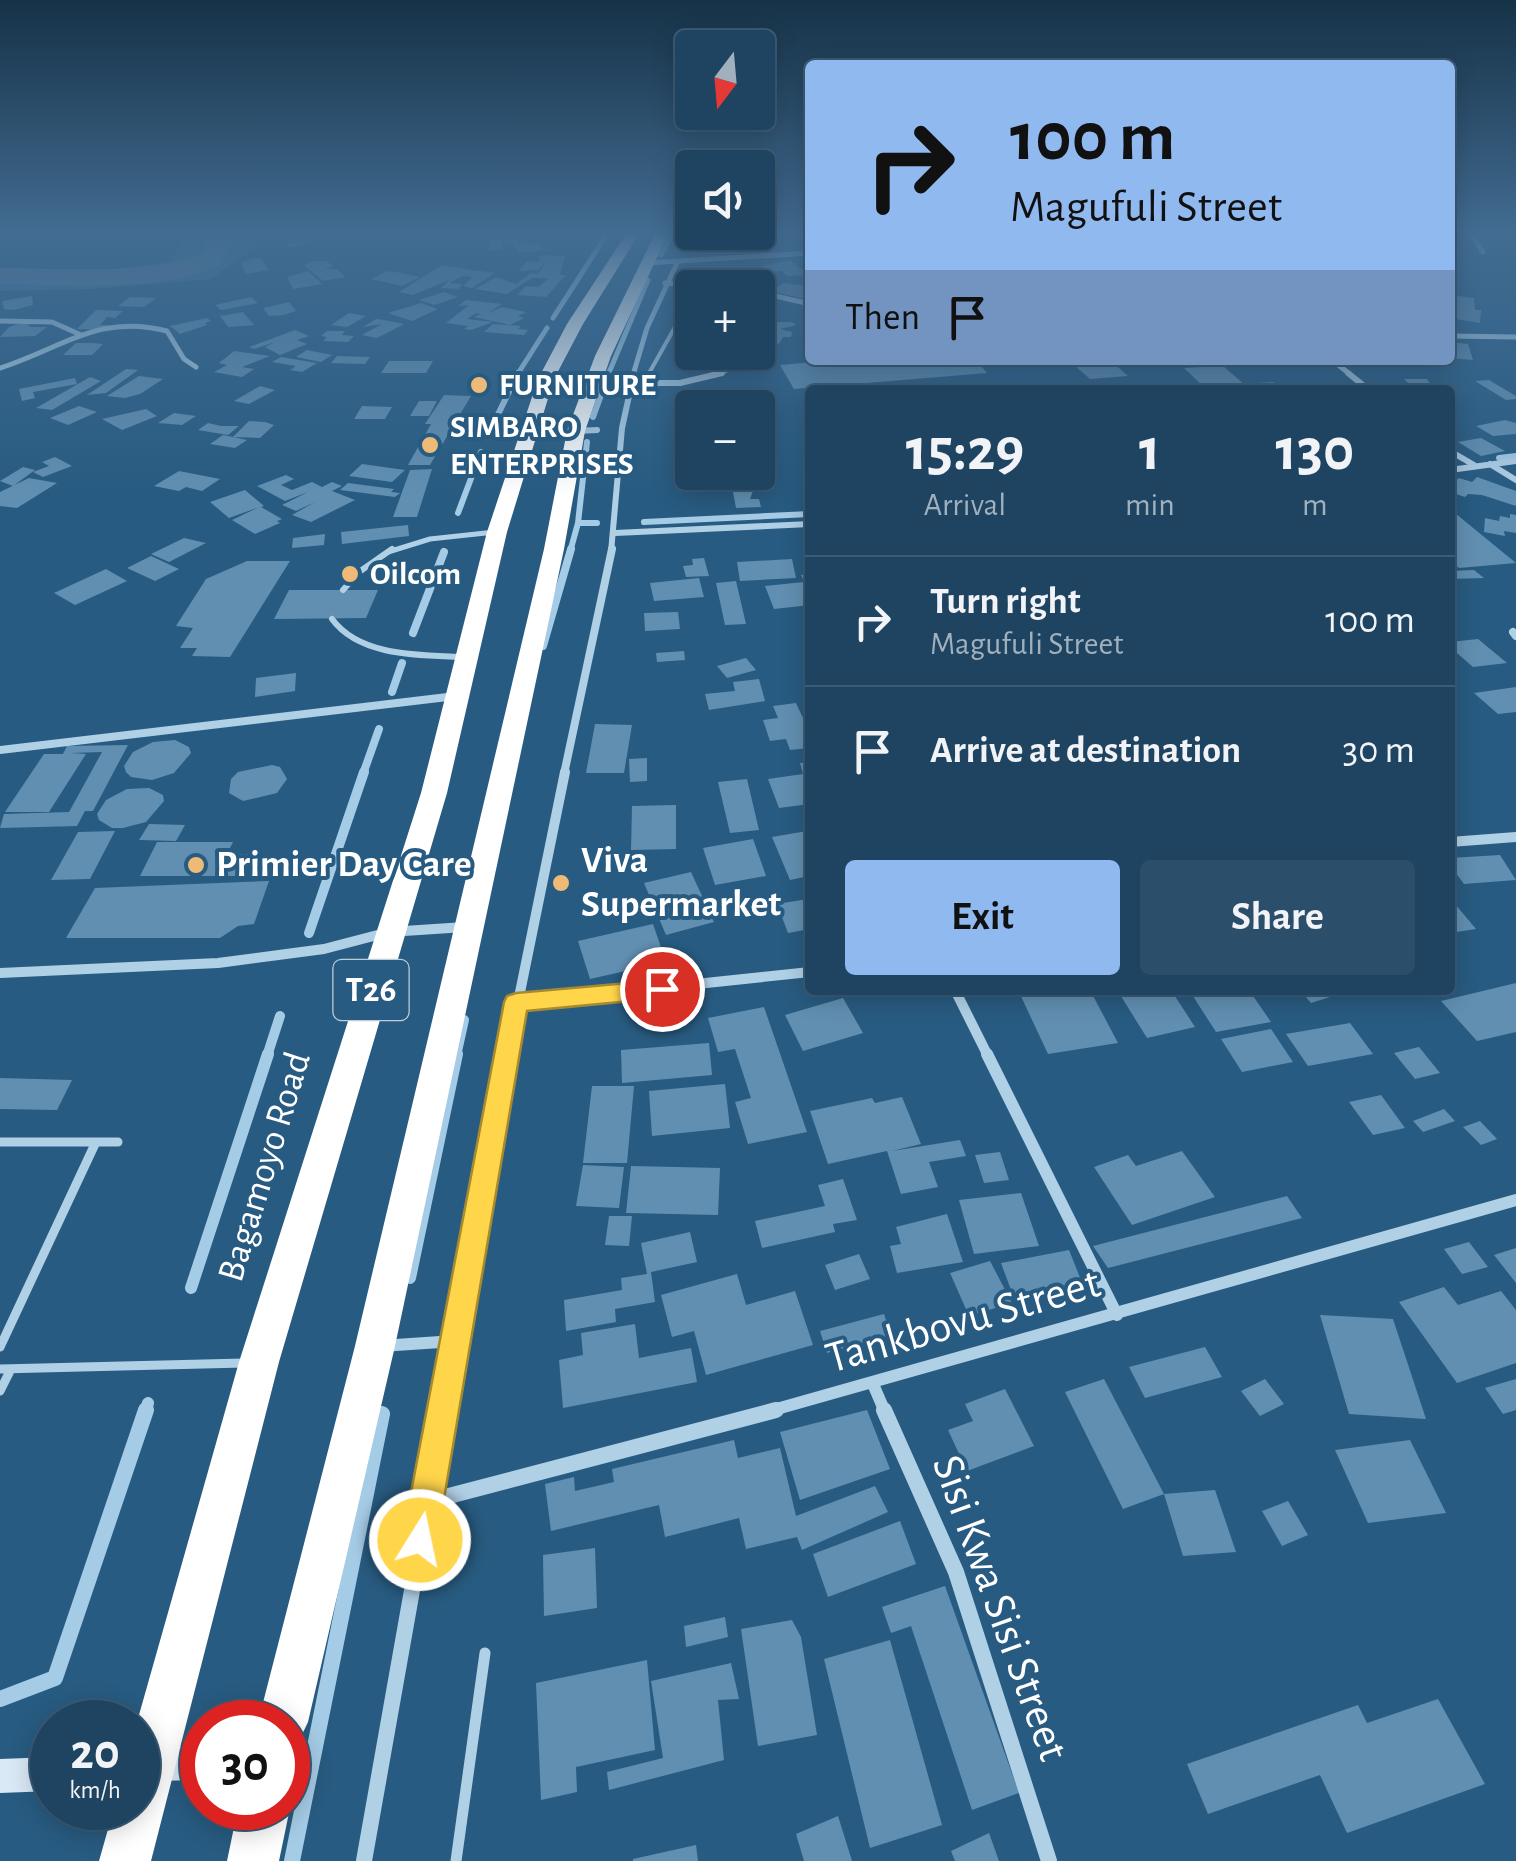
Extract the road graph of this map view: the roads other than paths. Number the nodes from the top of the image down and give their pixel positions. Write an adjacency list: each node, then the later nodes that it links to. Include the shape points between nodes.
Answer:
1 (43, 321): 6 (street)
2 (580, 321): 22 (highway, Bagamoyo Road / T26, via 546,379)
3 (622, 321): 31 (highway, T26, via 603,356)
4 (651, 321): 13 (street)
5 (675, 325): 13 (lane)
6 (79, 334): 10 (street, via 160,328); 11 (street)
7 (1455, 336): 8 (street)
8 (1516, 337)
9 (1338, 365): 14 (street)
10 (196, 367)
11 (0, 368)
12 (726, 370): 13 (street, via 691,384)
13 (638, 383): 23 (street, via 616,457)
14 (1364, 385)
15 (1455, 454): 18 (street)
16 (1516, 461): 17 (street)
17 (1489, 464): 18 (street); 20 (street)
18 (1474, 465): 19 (street)
19 (1455, 469)
20 (1516, 480)
21 (805, 524): 23 (street)
22 (497, 532): 24 (lane, via 382,551); 26 (highway, Bagamoyo Road / T26)
23 (615, 533): 36 (street)
24 (343, 590)
25 (332, 618): 26 (lane, via 353,640)
26 (468, 657): 27 (highway, Bagamoyo Road / T26)
27 (460, 696): 28 (street); 32 (highway, Bagamoyo Road / T26)
28 (0, 750)
29 (1516, 837): 30 (street)
30 (1455, 842)
31 (467, 927): 32 (street); 43 (highway, T26)
32 (389, 932): 33 (street, via 324,949 218,962); 45 (highway, Bagamoyo Road / T26)
33 (0, 973)
34 (805, 973): 36 (street)
35 (957, 995): 41 (street)
36 (516, 1002): 42 (street)
37 (0, 1142): 39 (lane)
38 (118, 1142): 39 (lane)
39 (95, 1144): 44 (lane)
40 (1516, 1200): 41 (street, Tankbovu Street)
41 (1117, 1315): 47 (street, Tankbovu Street)
42 (455, 1341): 43 (street); 49 (street)
43 (375, 1346): 51 (highway, T26)
44 (0, 1347)
45 (259, 1362): 46 (lane); 52 (highway, Bagamoyo Road / T26)
46 (6, 1369): 48 (lane)
47 (873, 1384): 49 (street, Tankbovu Street); 61 (street, Sisi Kwa Sisi Street, via 956,1572)
48 (0, 1391)
49 (426, 1502): 59 (street)
50 (485, 1652): 60 (lane)
51 (289, 1700)
52 (160, 1711)
53 (30, 1775): 54 (main road)
54 (0, 1776)
55 (131, 1830): 57 (highway, Bagamoyo Road / T26)
56 (259, 1830): 58 (highway)
57 (125, 1861)
58 (253, 1861)
59 (364, 1861)
60 (456, 1861)
61 (1049, 1861)

